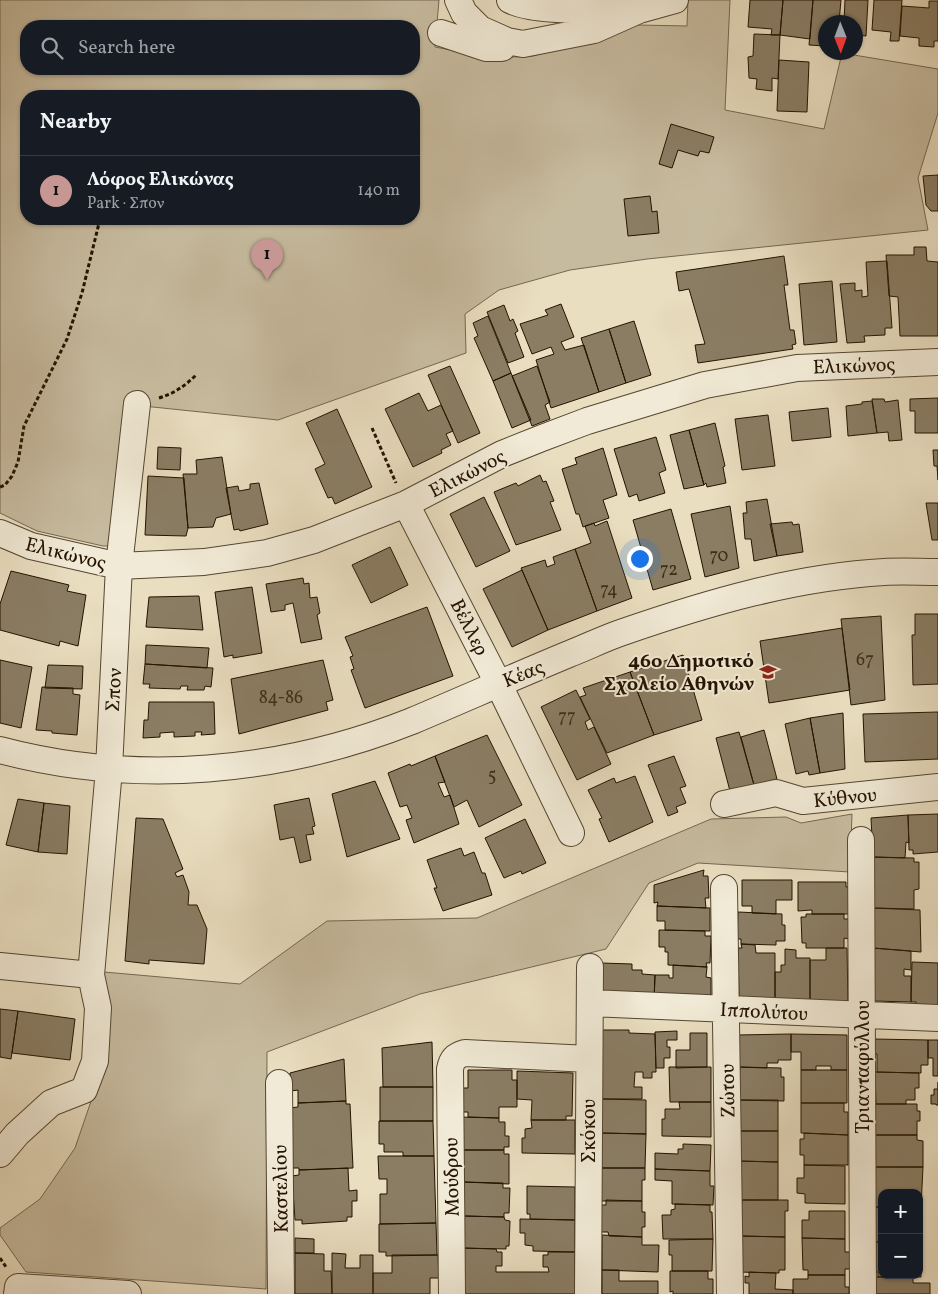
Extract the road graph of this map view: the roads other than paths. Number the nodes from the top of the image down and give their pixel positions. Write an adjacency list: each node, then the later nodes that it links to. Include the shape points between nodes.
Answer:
1 (458, 0): 6 (street, via 464,13 480,29)
2 (510, 0): 4 (street, via 518,4 555,8)
3 (676, 0): 4 (street)
4 (639, 10): 6 (street, via 594,30)
5 (441, 33): 6 (street, via 486,48 510,48)
6 (523, 44)
7 (938, 362): 9 (street, Ελικώνος, via 797,368 705,385 587,420 502,454)
8 (137, 404): 11 (street, Σπον)
9 (406, 504): 11 (street, Ελικώνος, via 314,540 267,553 204,562); 13 (street, Βέλλερ)
10 (0, 533): 11 (street, Ελικώνος, via 31,546)
11 (119, 566): 15 (street, Σπον)
12 (938, 572): 13 (street, Κέας, via 884,572 783,586 622,632)
13 (498, 683): 15 (street, Κέας, via 346,744 281,759 233,767 170,771); 18 (street, Βέλλερ)
14 (0, 750): 15 (street, Κέας, via 30,758)
15 (109, 769): 23 (street, Σπον)
16 (938, 787): 17 (street, Κύθνου, via 803,801 776,793)
17 (724, 804)
18 (571, 832)
19 (861, 840): 26 (street, Τριανταφύλλου)
20 (724, 888): 25 (street, Ζώτου)
21 (0, 966): 23 (street)
22 (590, 967): 24 (street, Σκόκου)
23 (92, 975): 30 (street, Σπον, via 98,1008 95,1061 84,1090 51,1103)
24 (590, 1003): 25 (street, Ιππολύτου); 28 (street, Σκόκου)
25 (725, 1009): 26 (street, Ιππολύτου); 36 (street, Ζώτου)
26 (862, 1016): 27 (street, Ιππολύτου); 37 (street, Τριανταφύλλου)
27 (938, 1018)
28 (589, 1059): 34 (street, Μούδρου, via 464,1053 452,1061); 35 (street, Σκόκου)
29 (279, 1083): 33 (street, Καστελίου)
30 (0, 1154)
31 (18, 1290): 32 (street)
32 (128, 1294)
33 (281, 1294)
34 (452, 1294)
35 (588, 1294)
36 (730, 1294)
37 (863, 1294)

